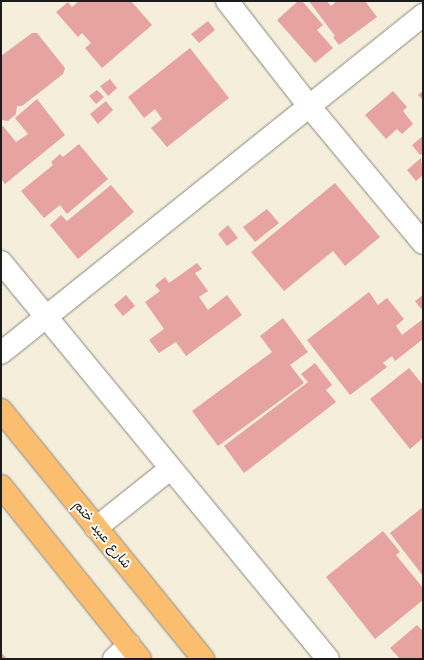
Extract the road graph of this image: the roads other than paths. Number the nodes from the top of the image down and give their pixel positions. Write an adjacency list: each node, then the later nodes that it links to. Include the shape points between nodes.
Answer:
1 (227, 1): 3 (street)
2 (423, 15): 3 (street)
3 (309, 106): 4 (street); 6 (street)
4 (423, 243)
5 (1, 262): 6 (street)
6 (45, 318): 7 (street); 9 (street)
7 (1, 353)
8 (1, 410): 11 (main road, شارع عبيد ختم)
9 (170, 469): 11 (street); 14 (street)
10 (1, 486): 12 (main road)
11 (96, 528): 13 (main road, شارع عبيد ختم)
12 (128, 654)
13 (203, 659)
14 (328, 659)

